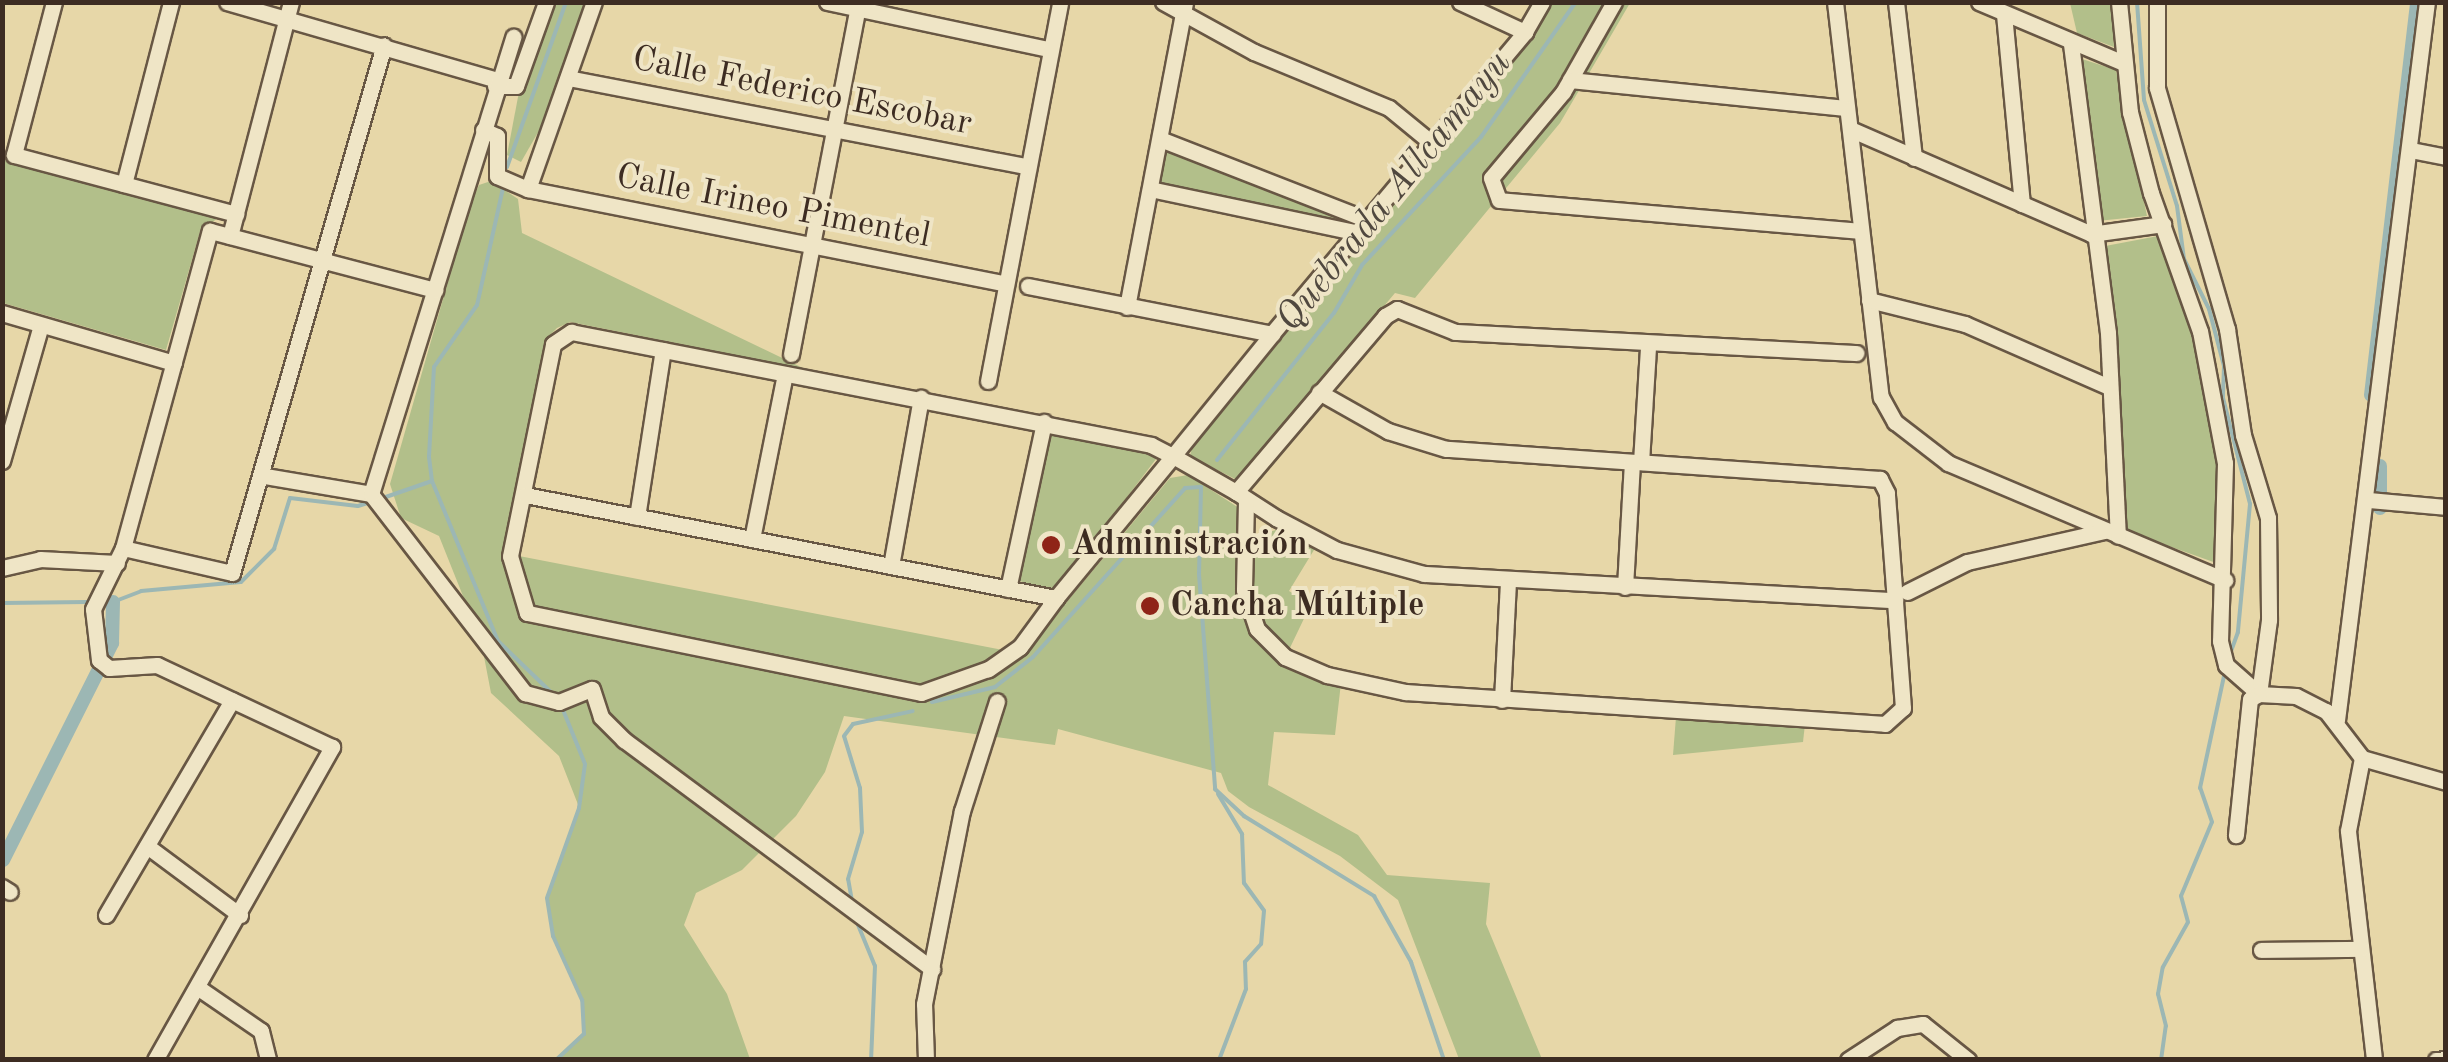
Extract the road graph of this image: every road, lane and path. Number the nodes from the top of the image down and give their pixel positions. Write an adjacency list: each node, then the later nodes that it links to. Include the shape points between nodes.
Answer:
1 (54, 2): 41 (street, via 14,155)
2 (171, 2): 41 (street)
3 (228, 2): 20 (street)
4 (546, 2): 30 (street, via 516,86)
5 (594, 2): 28 (street)
6 (827, 2): 18 (street)
7 (1060, 2): 26 (street)
8 (1162, 2): 19 (street)
9 (1460, 2): 22 (street)
10 (1542, 2): 22 (street)
11 (1614, 2): 29 (street)
12 (1835, 2): 31 (street)
13 (1896, 2): 38 (street)
14 (1979, 2): 21 (street)
15 (2119, 2): 27 (street)
16 (2157, 2): 95 (street, via 2157,88 2227,329 2244,436 2268,518 2269,620)
17 (2426, 2): 37 (street)
18 (858, 5): 26 (street); 32 (street)
19 (1185, 8): 35 (street); 36 (street, via 1254,52 1389,108)
20 (289, 11): 24 (street); 45 (street)
21 (2004, 14): 25 (street); 44 (street)
22 (1525, 32): 36 (street)
23 (513, 37): 30 (street)
24 (384, 44): 30 (street); 52 (street)
25 (2070, 44): 27 (street); 49 (street)
26 (1048, 49): 40 (street)
27 (2120, 62): 46 (street)
28 (568, 78): 32 (street, Calle Federico Escobar); 42 (street)
29 (1570, 80): 31 (street); 48 (street, via 1492,178 1504,204)
30 (496, 83): 34 (street)
31 (1846, 108): 33 (street)
32 (834, 128): 40 (street, Calle Federico Escobar); 51 (street)
33 (1850, 129): 38 (street); 48 (street)
34 (482, 130): 42 (street, via 498,136 497,176); 55 (street)
35 (1160, 139): 43 (street); 47 (street)
36 (1434, 144): 47 (street)
37 (2411, 150): 39 (street); 79 (street)
38 (1914, 158): 44 (street)
39 (2446, 158)
40 (1025, 166): 53 (street)
41 (124, 184): 45 (street)
42 (528, 189): 51 (street, Calle Irineo Pimentel)
43 (1150, 189): 47 (street); 57 (street)
44 (2022, 204): 49 (street)
45 (236, 214): 50 (street)
46 (2163, 224): 49 (street); 89 (street, via 2200,330 2224,464)
47 (1363, 226): 60 (street)
48 (1860, 231): 56 (street)
49 (2092, 234): 68 (street, via 2108,333)
50 (230, 236): 52 (street); 65 (street, via 210,231)
51 (811, 246): 53 (street, Calle Irineo Pimentel); 64 (street)
52 (326, 262): 55 (street); 75 (street)
53 (1006, 284): 67 (street)
54 (1028, 286): 57 (street)
55 (435, 290): 76 (street)
56 (1869, 300): 68 (street, via 1965,324); 83 (street, via 1881,396 1922,450)
57 (1127, 306): 60 (street)
58 (2, 313): 59 (street)
59 (41, 325): 65 (street); 73 (street)
60 (1272, 334): 72 (street)
61 (1648, 346): 63 (street); 69 (street, via 1455,332 1397,309); 74 (street)
62 (663, 350): 66 (street); 77 (street, via 571,332 553,344); 81 (street)
63 (1856, 353)
64 (791, 354)
65 (174, 363): 86 (street)
66 (785, 374): 70 (street); 85 (street)
67 (988, 381)
68 (2106, 386): 83 (street)
69 (1320, 392): 74 (street, via 1388,431 1446,449); 78 (street)
70 (921, 398): 71 (street); 87 (street)
71 (1044, 422): 72 (street, via 1152,445); 92 (street)
72 (1173, 456): 78 (street); 94 (street)
73 (2, 461)
74 (1637, 462): 91 (street); 93 (street, via 1880,479)
75 (265, 476): 76 (street); 86 (street, via 232,574)
76 (371, 494): 108 (street, via 524,693 559,702 592,689 601,717 624,740)
77 (524, 495): 81 (street); 94 (street, via 510,556 527,613 546,622 921,693 988,669 1020,647)
78 (1241, 497): 82 (street); 84 (street)
79 (2368, 500): 80 (street); 99 (street)
80 (2446, 507)
81 (637, 517): 85 (street)
82 (1282, 522): 84 (street, via 1258,525); 90 (street, via 1338,550 1424,574)
83 (2112, 534): 89 (street); 93 (street, via 1967,562)
84 (1248, 536): 98 (street, via 1248,606 1256,629 1285,657 1355,682)
85 (752, 539): 87 (street)
86 (120, 556): 88 (street, via 40,558); 96 (street, via 94,609 101,666 157,665)
87 (891, 566): 92 (street)
88 (2, 568)
89 (2224, 580): 95 (street, via 2220,641 2226,664)
90 (1508, 581): 91 (street); 98 (street)
91 (1626, 587): 93 (street)
92 (1008, 589): 94 (street)
93 (1901, 596): 98 (street, via 1902,708 1884,724)
94 (1056, 598)
95 (2259, 694): 99 (street, via 2296,696); 102 (street, via 2250,699)
96 (232, 700): 103 (street); 105 (street, via 332,746)
97 (997, 700): 108 (street, via 962,811)
98 (1502, 700)
99 (2337, 720): 100 (street)
100 (2362, 758): 101 (street); 106 (street, via 2348,831)
101 (2446, 782)
102 (2236, 835)
103 (147, 846): 104 (street); 105 (street)
104 (106, 915)
105 (240, 915): 109 (street)
106 (2361, 949): 107 (street); 116 (street)
107 (2261, 950)
108 (932, 969): 113 (street, via 924,1004)
109 (200, 989): 111 (street); 112 (street, via 261,1031)
110 (2446, 1059): 117 (street)
111 (155, 1060)
112 (268, 1060)
113 (926, 1060)
114 (1848, 1060): 115 (street, via 1897,1028 1922,1024)
115 (1968, 1060)
116 (2374, 1060)
117 (2436, 1060)

